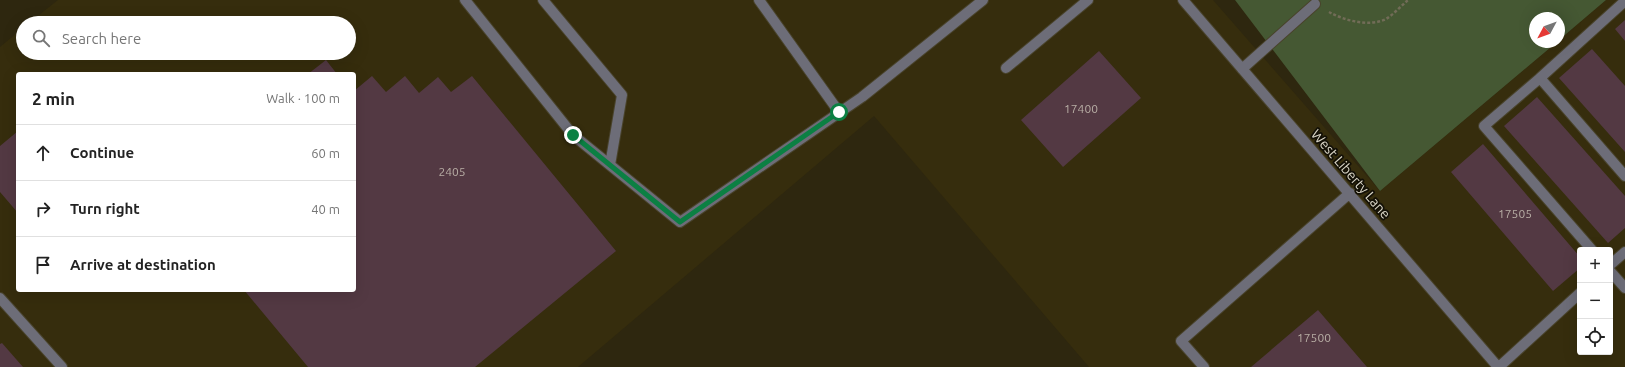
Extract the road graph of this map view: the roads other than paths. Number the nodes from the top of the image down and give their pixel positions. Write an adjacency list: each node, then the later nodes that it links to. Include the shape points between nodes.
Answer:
1 (465, 0): 13 (street, via 573,135)
2 (543, 0): 13 (street, via 622,95)
3 (759, 0): 12 (street)
4 (983, 0): 12 (street, via 862,97)
5 (1088, 0): 9 (street)
6 (1183, 0): 10 (street, West Liberty Lane)
7 (1625, 1): 11 (street)
8 (1315, 4): 10 (street)
9 (1006, 68)
10 (1242, 69): 15 (street, West Liberty Lane)
11 (1540, 78): 14 (street); 16 (street, via 1484,126)
12 (839, 112): 13 (street, via 680,222)
13 (610, 165)
14 (1625, 176)
15 (1350, 193): 24 (street, via 1181,341); 25 (street, West Liberty Lane)
16 (1589, 247)
17 (1625, 252): 18 (street)
18 (1613, 262)
19 (1613, 274): 20 (street)
20 (1625, 288)
21 (1577, 296): 25 (street)
22 (0, 298): 23 (street)
23 (62, 367)
24 (1204, 367)
25 (1499, 367)

